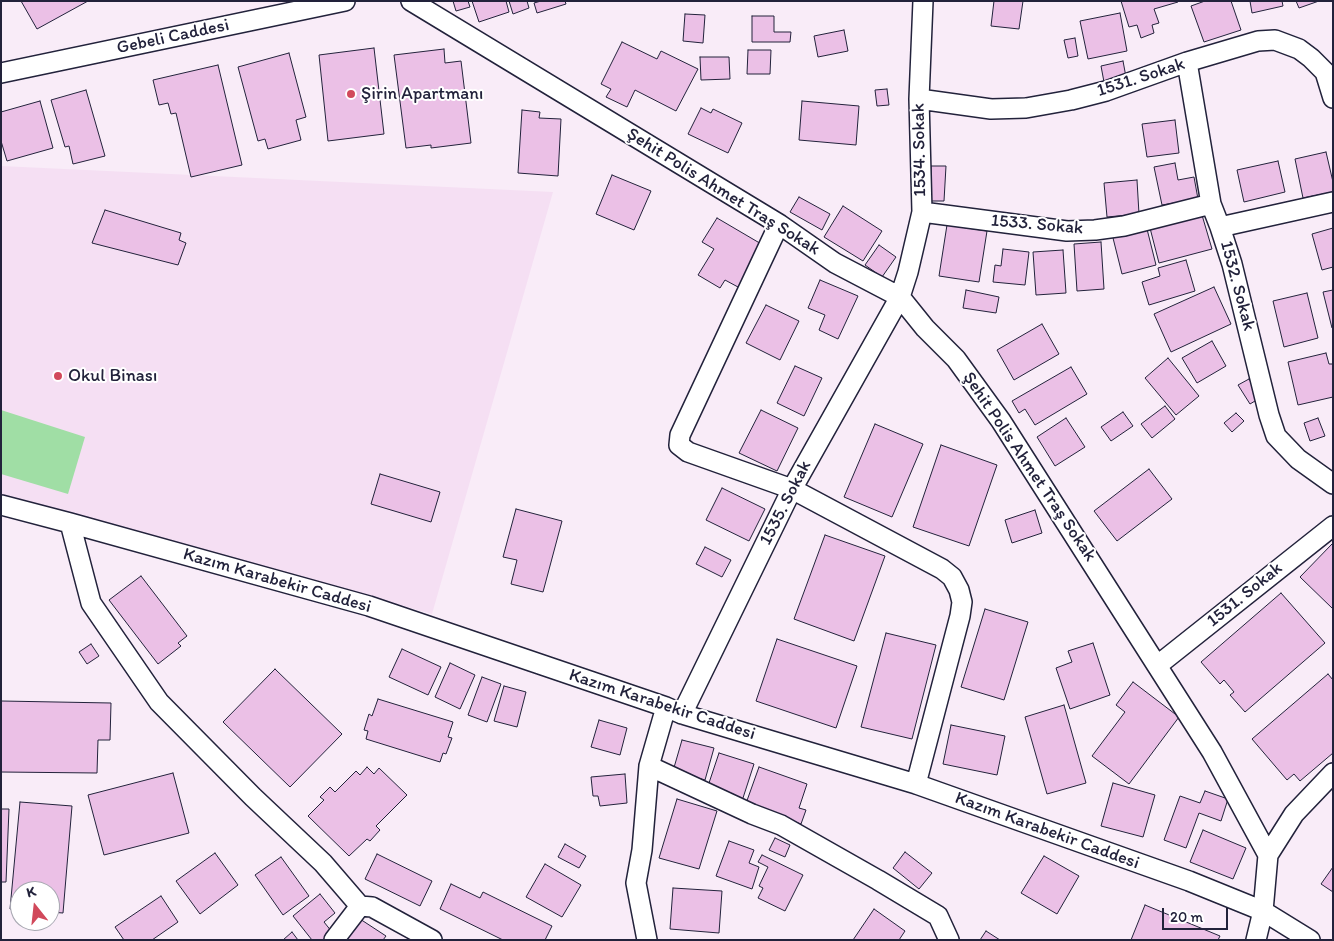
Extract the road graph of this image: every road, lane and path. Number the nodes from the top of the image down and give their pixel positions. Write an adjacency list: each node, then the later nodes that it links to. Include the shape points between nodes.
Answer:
1 (345, 1): 5 (street, Gebeli Caddesi)
2 (411, 1): 11 (street, Şehit Polis Ahmet Traş Sokak)
3 (923, 1): 7 (street, 1534. Sokak)
4 (1188, 62): 6 (street, 1531. Sokak, via 1258,41 1274,40 1299,49 1318,65 1325,72); 7 (street, 1531. Sokak, via 1106,91 1026,108 991,109); 9 (street, 1532. Sokak)
5 (1, 73)
6 (1333, 98)
7 (919, 99): 10 (street, 1534. Sokak)
8 (1333, 202): 12 (street)
9 (1211, 204): 10 (street, 1533. Sokak, via 1124,226 1086,231); 12 (street, 1532. Sokak)
10 (922, 212): 13 (street, 1534. Sokak)
11 (779, 224): 13 (street, Şehit Polis Ahmet Traş Sokak, via 835,263); 15 (street, via 680,435 679,446)
12 (1220, 227): 14 (street, 1532. Sokak, via 1276,436 1286,449)
13 (900, 297): 15 (street, 1535. Sokak); 19 (street, Şehit Polis Ahmet Traş Sokak, via 956,360 1001,421)
14 (1333, 484)
15 (792, 489): 20 (street, 1535. Sokak); 23 (street, via 942,569 952,577 959,590 962,602 960,616)
16 (1, 505): 17 (street, Kazım Karabekir Caddesi)
17 (70, 523): 20 (street, Kazım Karabekir Caddesi, via 368,606); 25 (street, via 91,603 159,702 252,797 323,862)
18 (1333, 526): 19 (street, 1531. Sokak)
19 (1158, 665): 24 (street, Şehit Polis Ahmet Traş Sokak, via 1212,752)
20 (674, 711): 21 (street, 1535. Sokak); 23 (street, Kazım Karabekir Caddesi)
21 (649, 766): 29 (street, 1535. Sokak, via 636,883); 30 (street, via 781,825 870,875 938,916)
22 (1333, 773): 24 (street, via 1294,814)
23 (916, 784): 26 (street, Kazım Karabekir Caddesi, via 1189,881)
24 (1268, 855): 26 (street)
25 (360, 906): 27 (street); 28 (street, via 372,908)
26 (1262, 911): 31 (street); 32 (street, Kazım Karabekir Caddesi)
27 (334, 940)
28 (432, 940)
29 (647, 940)
30 (949, 940)
31 (1256, 940)
32 (1310, 940)

